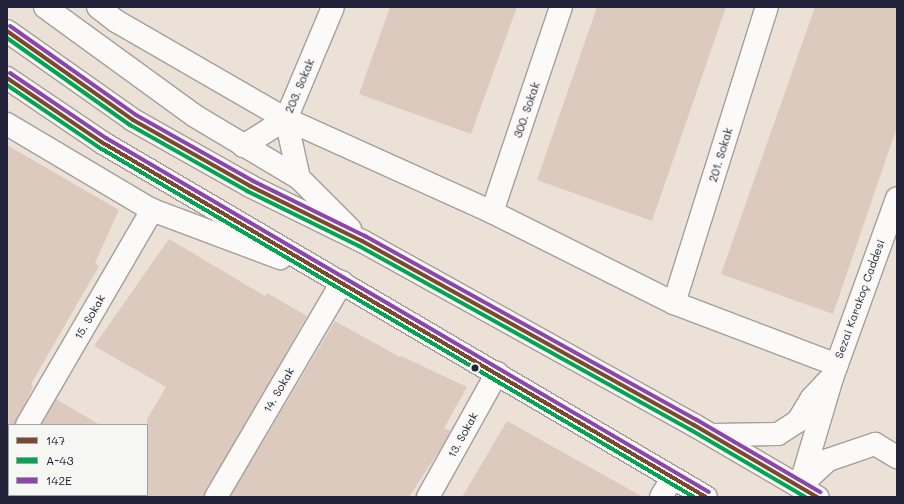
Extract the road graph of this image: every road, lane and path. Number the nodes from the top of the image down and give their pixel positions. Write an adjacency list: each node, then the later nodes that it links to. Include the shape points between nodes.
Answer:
1 (45, 7): 10 (street, via 195,116)
2 (98, 7): 8 (street, via 116,21)
3 (333, 7): 8 (street, 203. Sokak)
4 (561, 7): 14 (street, 300. Sokak)
5 (767, 7): 17 (street, 201. Sokak)
6 (7, 31): 15 (street, via 133,120 250,186)
7 (7, 78): 16 (street, via 103,143)
8 (286, 118): 10 (street, 203. Sokak); 11 (street); 14 (street)
9 (7, 124): 13 (street)
10 (243, 146): 11 (street)
11 (299, 178): 15 (street)
12 (897, 198): 18 (street, Sezai Karakoç Caddesi)
13 (152, 210): 16 (street); 20 (street, 15. Sokak)
14 (492, 212): 17 (street)
15 (362, 241): 21 (street)
16 (342, 282): 19 (street); 25 (street, 14. Sokak)
17 (674, 303): 18 (street)
18 (834, 371): 21 (street, via 812,398 798,421 778,434); 24 (street, Sezai Karakoç Caddesi)
19 (497, 373): 23 (street); 26 (street, 13. Sokak)
20 (28, 424)
21 (713, 435): 24 (street)
22 (897, 457): 24 (street, via 875,444 828,460)
23 (666, 488): 27 (street)
24 (809, 492)
25 (216, 497)
26 (428, 497)
27 (706, 497)

